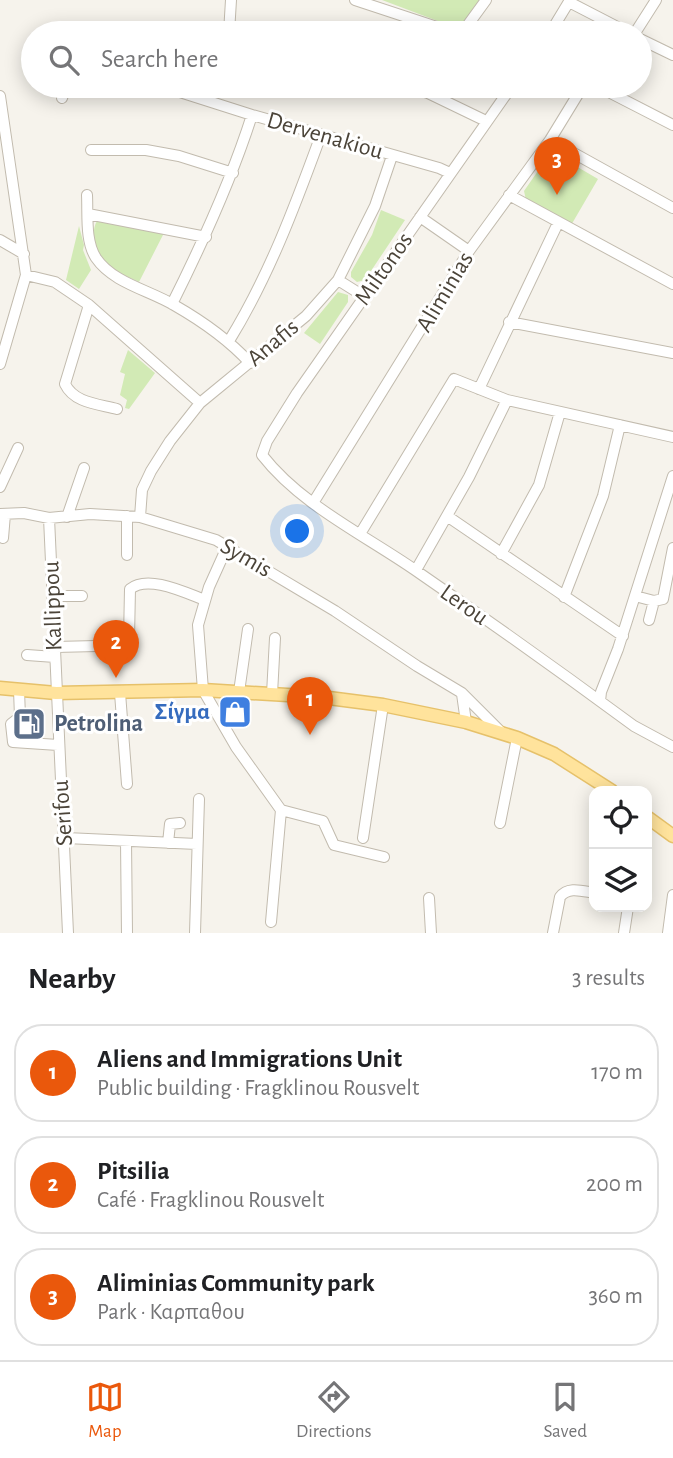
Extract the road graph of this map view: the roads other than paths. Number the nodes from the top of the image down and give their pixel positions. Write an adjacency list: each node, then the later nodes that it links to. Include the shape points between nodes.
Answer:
1 (232, 0): 7 (street)
2 (355, 0): 6 (street)
3 (486, 0): 9 (street)
4 (656, 0): 12 (street)
5 (570, 1): 10 (street); 11 (street)
6 (376, 3): 8 (street)
7 (230, 21)
8 (423, 21)
9 (471, 21)
10 (558, 21)
11 (607, 21)
12 (643, 21)
13 (652, 45): 14 (street)
14 (673, 55)
15 (0, 96): 39 (street)
16 (199, 98): 21 (street, Dervenakiou)
17 (446, 98): 22 (street)
18 (503, 98): 22 (street, Miltonos)
19 (576, 98): 25 (street, Aliminias)
20 (620, 98): 23 (street)
21 (252, 115): 24 (street, Dervenakiou); 28 (street)
22 (486, 121): 29 (street, Miltonos)
23 (673, 125)
24 (321, 135): 27 (street, Dervenakiou); 47 (street, via 283,237)
25 (550, 140): 31 (street, Aliminias); 32 (street)
26 (91, 149): 28 (street, via 146,150)
27 (392, 156): 29 (street, Dervenakiou); 41 (street, Anafis, via 375,206)
28 (233, 173): 36 (street)
29 (450, 173): 34 (street, Miltonos)
30 (87, 195): 33 (street)
31 (509, 195): 35 (street); 38 (street, Aliminias)
32 (673, 208)
33 (88, 214): 36 (street); 44 (street, via 95,256 106,269)
34 (420, 217): 38 (street); 43 (street, Miltonos)
35 (558, 223): 42 (street); 46 (street)
36 (206, 237): 44 (street)
37 (0, 240): 39 (street)
38 (469, 251): 63 (street, Aliminias)
39 (24, 254): 40 (street)
40 (26, 275): 45 (street, via 55,282); 50 (street)
41 (338, 281): 43 (street); 49 (street, Anafis, via 306,316)
42 (673, 285)
43 (365, 297): 59 (street, Miltonos, via 297,393)
44 (172, 304): 47 (street)
45 (89, 305): 53 (street); 54 (street, via 65,384 80,400)
46 (509, 322): 48 (street); 51 (street)
47 (229, 341): 49 (street)
48 (673, 353)
49 (250, 363): 53 (street, Anafis)
50 (0, 364)
51 (479, 389): 52 (street); 70 (street, via 454,379)
52 (508, 400): 55 (street); 66 (street)
53 (200, 403): 68 (street, Anafis, via 151,471 142,490)
54 (117, 409)
55 (560, 412): 56 (street); 74 (street, via 539,485)
56 (620, 425): 57 (street); 80 (street, via 603,496)
57 (673, 437)
58 (18, 448): 62 (street)
59 (261, 455): 63 (street, Lerou)
60 (84, 468): 67 (street)
61 (673, 476): 79 (street)
62 (0, 487)
63 (313, 503): 70 (street, Lerou)
64 (3, 514): 69 (street, Symis); 71 (street)
65 (127, 516): 67 (street, Symis); 68 (street, Symis); 75 (street)
66 (447, 516): 74 (street); 76 (street)
67 (67, 517): 69 (street, Symis)
68 (140, 517): 72 (street, Symis)
69 (49, 518): 77 (street, Kallippou)
70 (360, 534): 76 (street, Lerou)
71 (3, 538)
72 (228, 547): 81 (street); 97 (street, Symis)
73 (673, 548): 82 (street, via 663,599)
74 (501, 554): 80 (street)
75 (127, 555)
76 (416, 570): 99 (street, Lerou)
77 (52, 596): 78 (street); 89 (street, Kallippou)
78 (82, 596)
79 (635, 596): 82 (street); 85 (street)
80 (564, 597): 85 (street)
81 (205, 600): 86 (street, via 163,585 138,584 130,589); 93 (street, via 198,625)
82 (654, 601): 83 (street)
83 (649, 620)
84 (248, 629): 94 (street)
85 (623, 636): 99 (street)
86 (129, 638)
87 (275, 638): 98 (street)
88 (97, 646): 89 (street)
89 (55, 652): 90 (street); 95 (street, Kallippou)
90 (27, 655)
91 (0, 688): 92 (main road)
92 (19, 690): 95 (main road); 104 (street, via 20,717 11,724 13,742)
93 (203, 690): 94 (main road); 96 (main road); 109 (street)
94 (239, 692): 98 (main road)
95 (57, 693): 96 (main road); 104 (street, Serifou)
96 (120, 693): 106 (street)
97 (462, 693): 101 (street); 102 (street, Symis)
98 (272, 694): 100 (main road)
99 (600, 701): 105 (street, Lerou)
100 (383, 705): 101 (main road); 115 (street)
101 (466, 722): 102 (main road)
102 (500, 732): 103 (main road)
103 (517, 738): 107 (main road, via 555,754); 112 (street)
104 (58, 745): 114 (street, Serifou)
105 (673, 747)
106 (127, 785)
107 (603, 786)
108 (199, 799): 118 (street)
109 (281, 810): 119 (street, via 323,821 334,845); 124 (street)
110 (652, 820): 113 (main road)
111 (180, 822): 117 (street, via 170,824)
112 (500, 823)
113 (673, 835)
114 (65, 838): 116 (street); 125 (street, Serifou)
115 (363, 838)
116 (126, 841): 117 (street); 126 (street)
117 (168, 843): 118 (street)
118 (197, 844): 127 (street)
119 (384, 857)
120 (589, 892): 129 (street, via 563,892)
121 (673, 895): 131 (street)
122 (429, 898): 128 (street)
123 (627, 912): 130 (street)
124 (271, 922)
125 (68, 933)
126 (127, 933)
127 (195, 933)
128 (431, 933)
129 (553, 933)
130 (624, 933)
131 (668, 933)

